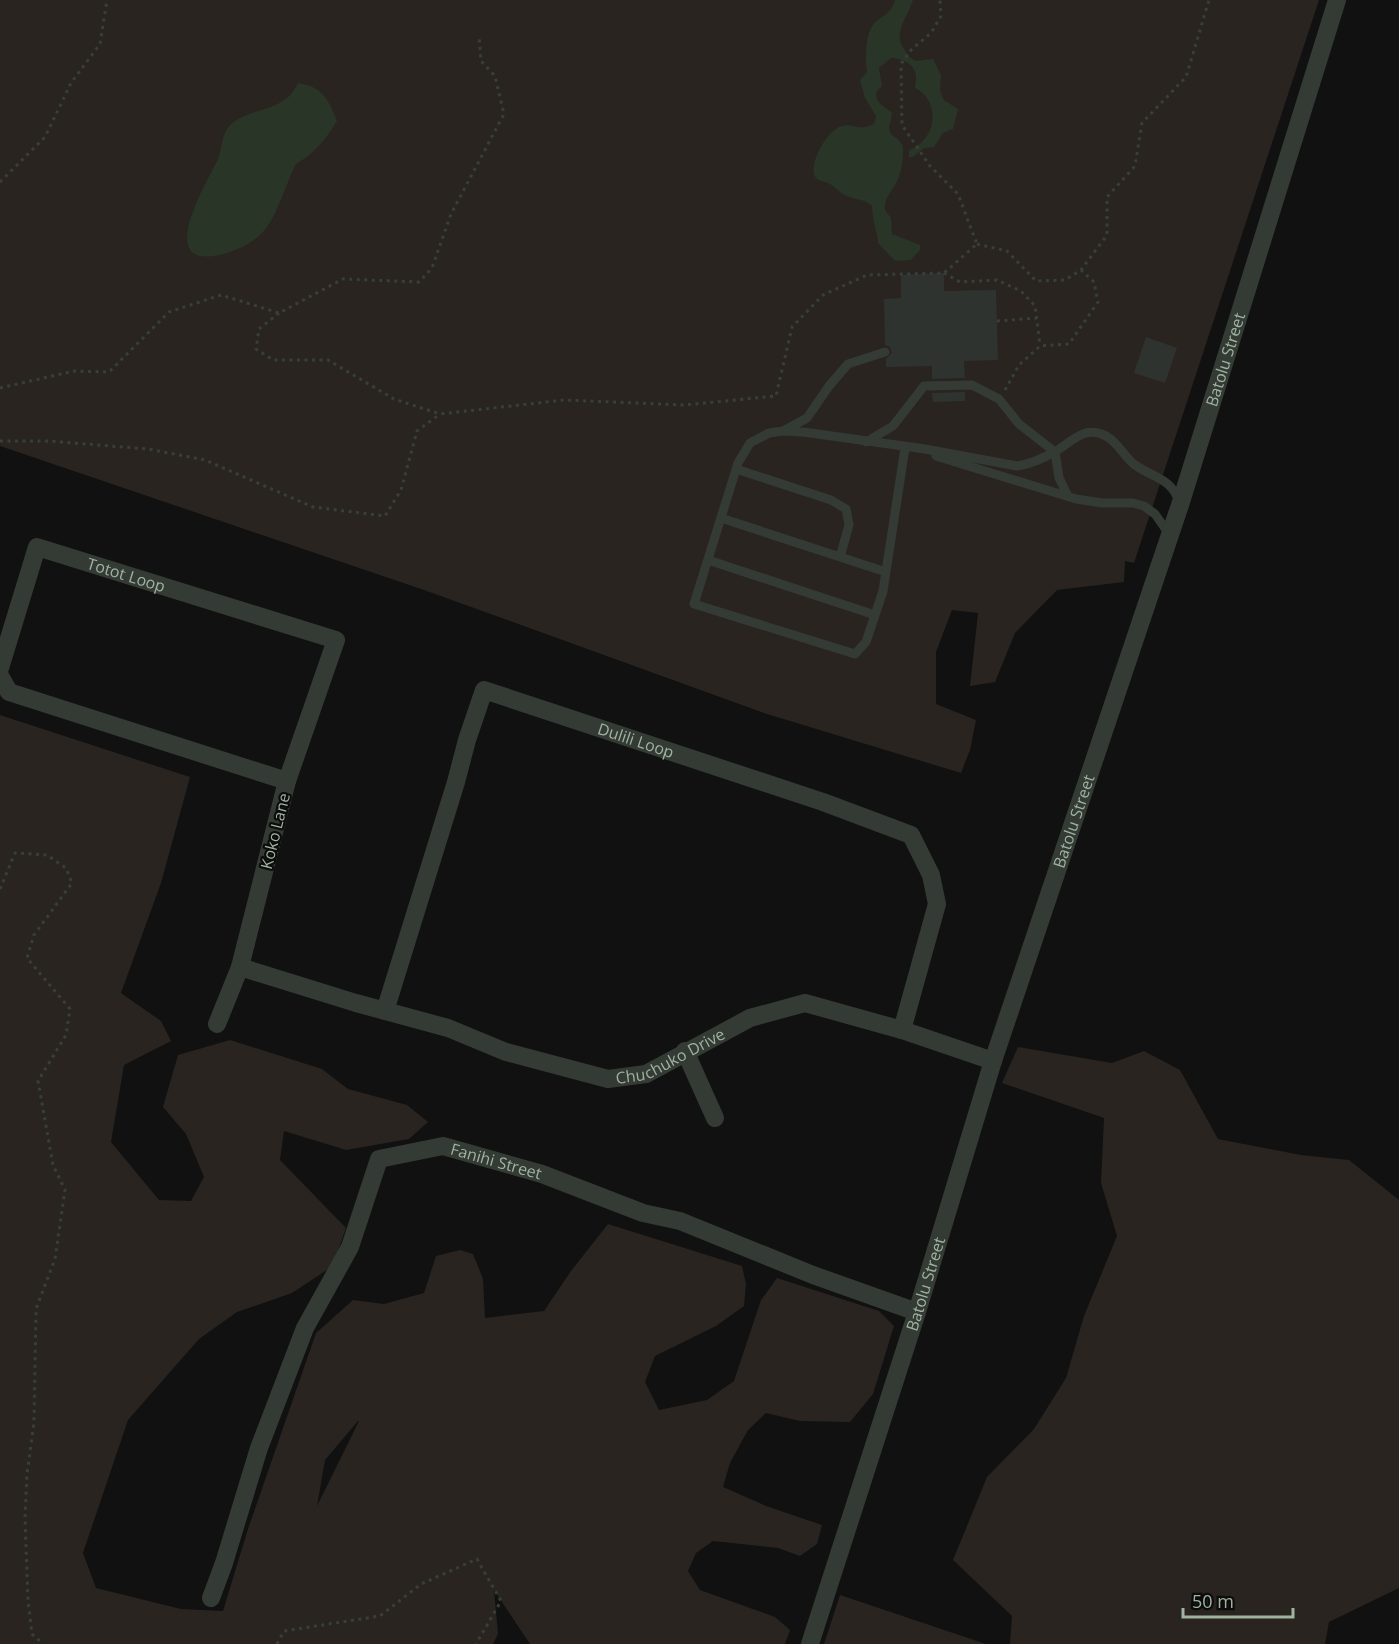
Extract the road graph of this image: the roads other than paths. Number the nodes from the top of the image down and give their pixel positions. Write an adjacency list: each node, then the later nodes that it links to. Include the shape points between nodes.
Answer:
1 (1337, 0): 9 (street, Batolu Street)
2 (885, 352): 3 (lane, via 848,364 807,418)
3 (783, 431): 4 (lane); 7 (lane, via 750,443)
4 (866, 442): 5 (lane); 6 (lane, via 893,426 924,386 972,385 999,399 1019,424)
5 (901, 447): 6 (lane, via 1017,466); 8 (lane); 14 (lane)
6 (1054, 452): 8 (lane, via 1059,478); 9 (lane, via 1077,435 1087,432 1106,436 1137,467 1173,488)
7 (736, 469): 10 (lane); 12 (lane, via 831,500 846,509 849,525)
8 (1068, 496): 11 (lane, via 1144,506 1155,514)
9 (1180, 505): 11 (street, Batolu Street)
10 (721, 518): 12 (lane); 13 (lane)
11 (1170, 536): 25 (street, Batolu Street)
12 (840, 557): 14 (lane)
13 (708, 560): 15 (lane); 15 (lane, via 694,604 855,654 866,642)
14 (886, 572): 15 (lane)
15 (875, 615)
16 (336, 640): 17 (street, Totot Loop, via 38,547); 19 (street, Koko Lane)
17 (0, 668)
18 (0, 676): 19 (street, via 9,692)
19 (287, 781): 20 (street, Koko Lane)
20 (240, 967): 21 (street, Chuchuko Drive); 22 (street, Koko Lane)
21 (385, 1011): 23 (street, Dulili Loop, via 484,690 824,802 912,835 931,875 938,904); 24 (street, Chuchuko Drive, via 448,1028 506,1052 608,1079 646,1074)
22 (217, 1024)
23 (902, 1030): 24 (street, Chuchuko Drive, via 805,1003 750,1018); 25 (street, Chuchuko Drive)
24 (685, 1052): 26 (street)
25 (993, 1061): 27 (street, Batolu Street)
26 (714, 1118)
27 (917, 1312): 28 (street, Fanihi Street, via 680,1221 643,1213 531,1171 443,1146 379,1159 350,1246 301,1339 259,1448); 29 (street, Batolu Street)
28 (211, 1598)
29 (810, 1644)

